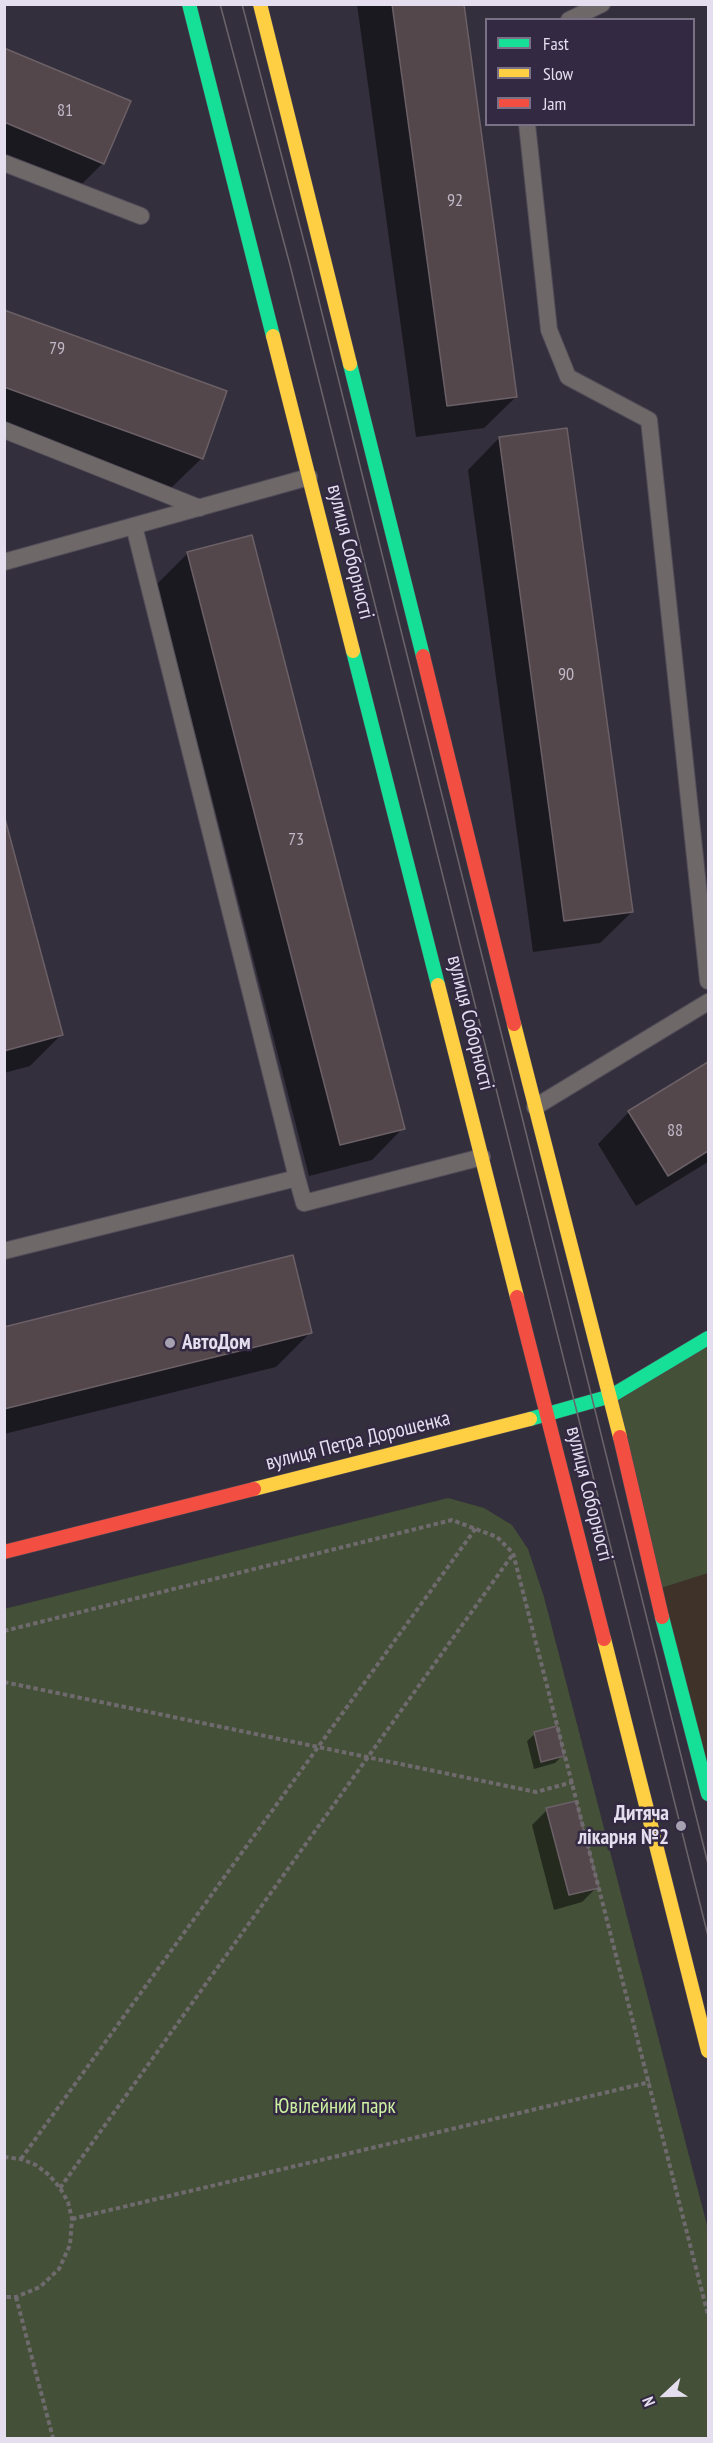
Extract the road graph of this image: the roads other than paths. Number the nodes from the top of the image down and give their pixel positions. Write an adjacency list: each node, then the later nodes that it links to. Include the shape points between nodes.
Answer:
1 (189, 4): 9 (main road, вулиця Соборності)
2 (260, 4): 15 (main road, вулиця Соборності)
3 (602, 4): 4 (lane)
4 (573, 18)
5 (527, 126): 13 (lane, via 549,330 568,377 649,420)
6 (4, 163): 7 (lane)
7 (141, 216)
8 (4, 430): 10 (lane)
9 (309, 477): 10 (lane); 16 (main road, вулиця Соборності)
10 (200, 508): 11 (lane)
11 (134, 526): 12 (lane); 17 (lane)
12 (4, 562)
13 (708, 981)
14 (708, 1002): 15 (lane)
15 (535, 1107): 21 (main road, вулиця Соборності)
16 (482, 1157): 17 (lane, via 304,1203); 22 (main road, вулиця Соборності)
17 (297, 1178): 19 (lane)
18 (4, 1233): 19 (lane)
19 (7, 1250)
20 (708, 1338): 21 (main road, вулиця Петра Дорошенка)
21 (611, 1396): 22 (main road, вулиця Петра Дорошенка); 24 (main road, вулиця Соборності)
22 (548, 1414): 23 (main road, вулиця Петра Дорошенка); 25 (main road, вулиця Соборності)
23 (4, 1552)
24 (708, 1794)
25 (708, 2051)

